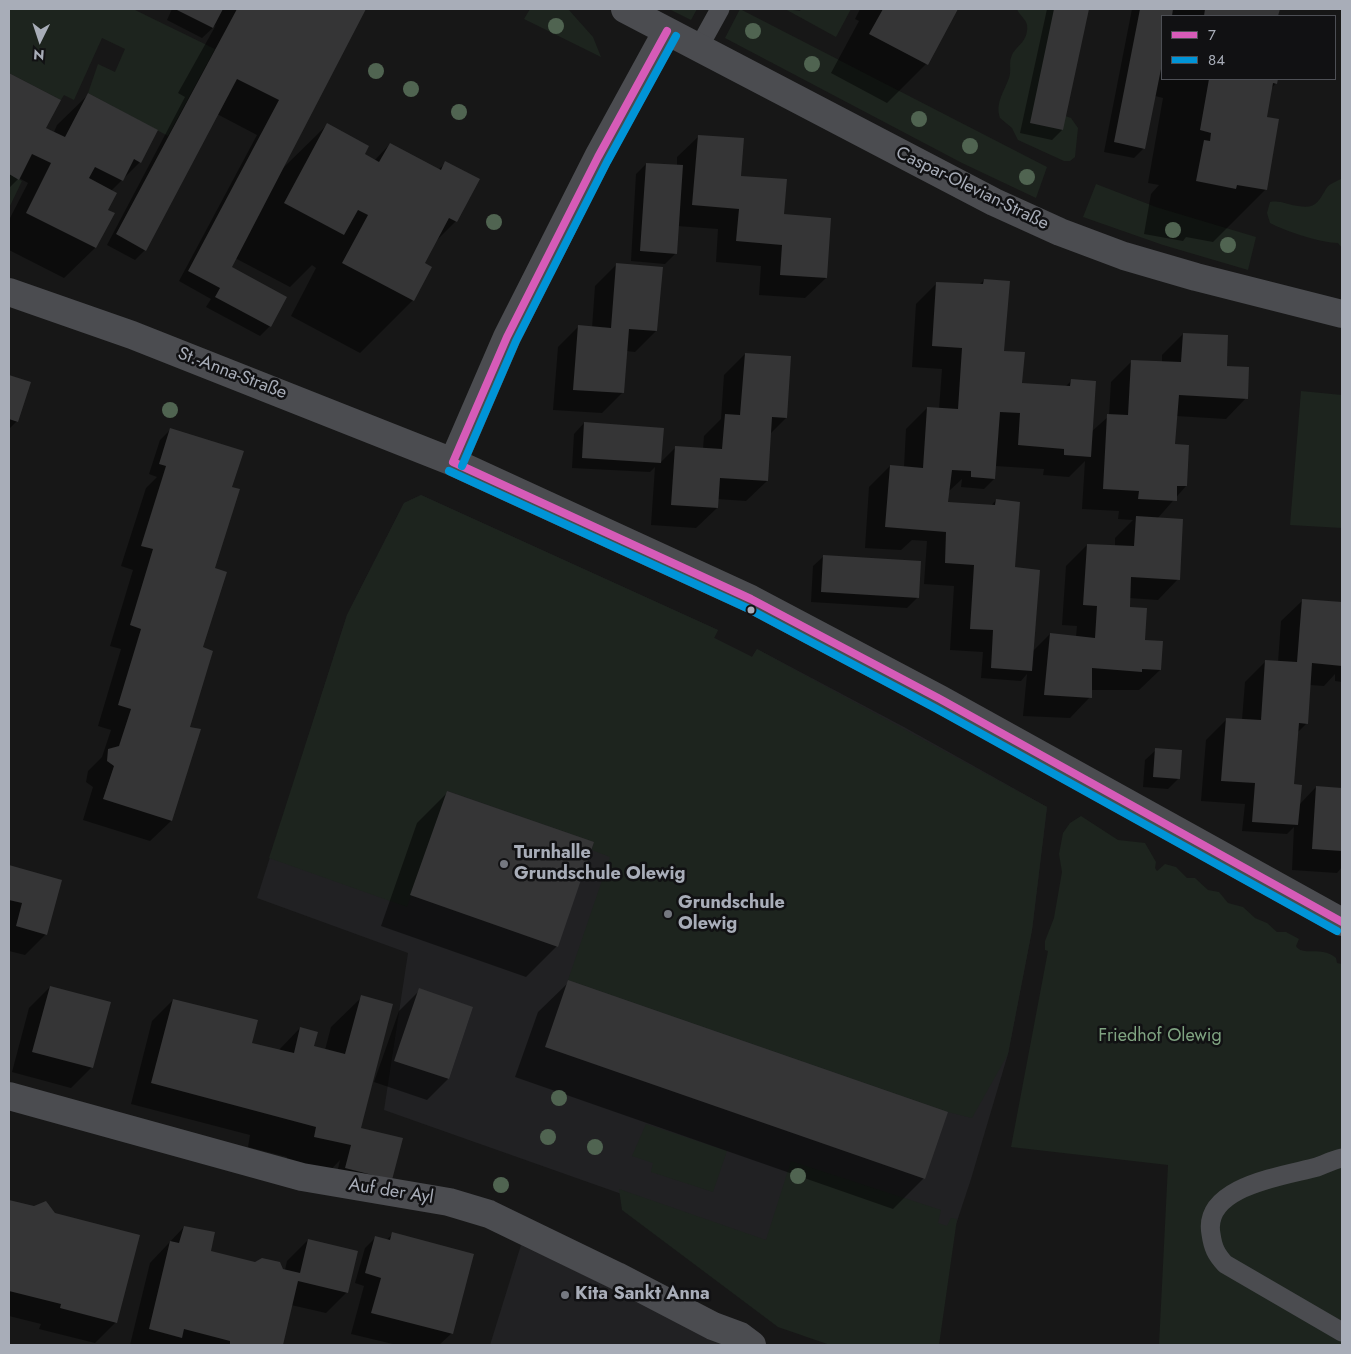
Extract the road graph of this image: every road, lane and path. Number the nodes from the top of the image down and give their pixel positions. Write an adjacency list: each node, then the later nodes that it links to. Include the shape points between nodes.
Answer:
1 (625, 9): 3 (street, Caspar-Olevian-Straße)
2 (720, 9): 4 (lane)
3 (667, 31): 4 (street, Caspar-Olevian-Straße); 7 (street, via 515,320)
4 (699, 47): 6 (street, Caspar-Olevian-Straße, via 994,202 1060,232 1124,256 1196,277)
5 (9, 292): 7 (street, St.-Anna-Straße, via 132,334)
6 (1342, 314)
7 (453, 462): 8 (street, St.-Anna-Straße, via 752,599 940,699)
8 (1342, 922)
9 (9, 1096): 12 (street, Auf der Ayl, via 302,1178 450,1202 489,1214 713,1326 740,1336)
10 (1342, 1158): 11 (lane, via 1230,1194 1215,1209 1209,1228 1214,1252 1225,1264)
11 (1342, 1332)
12 (752, 1345)

